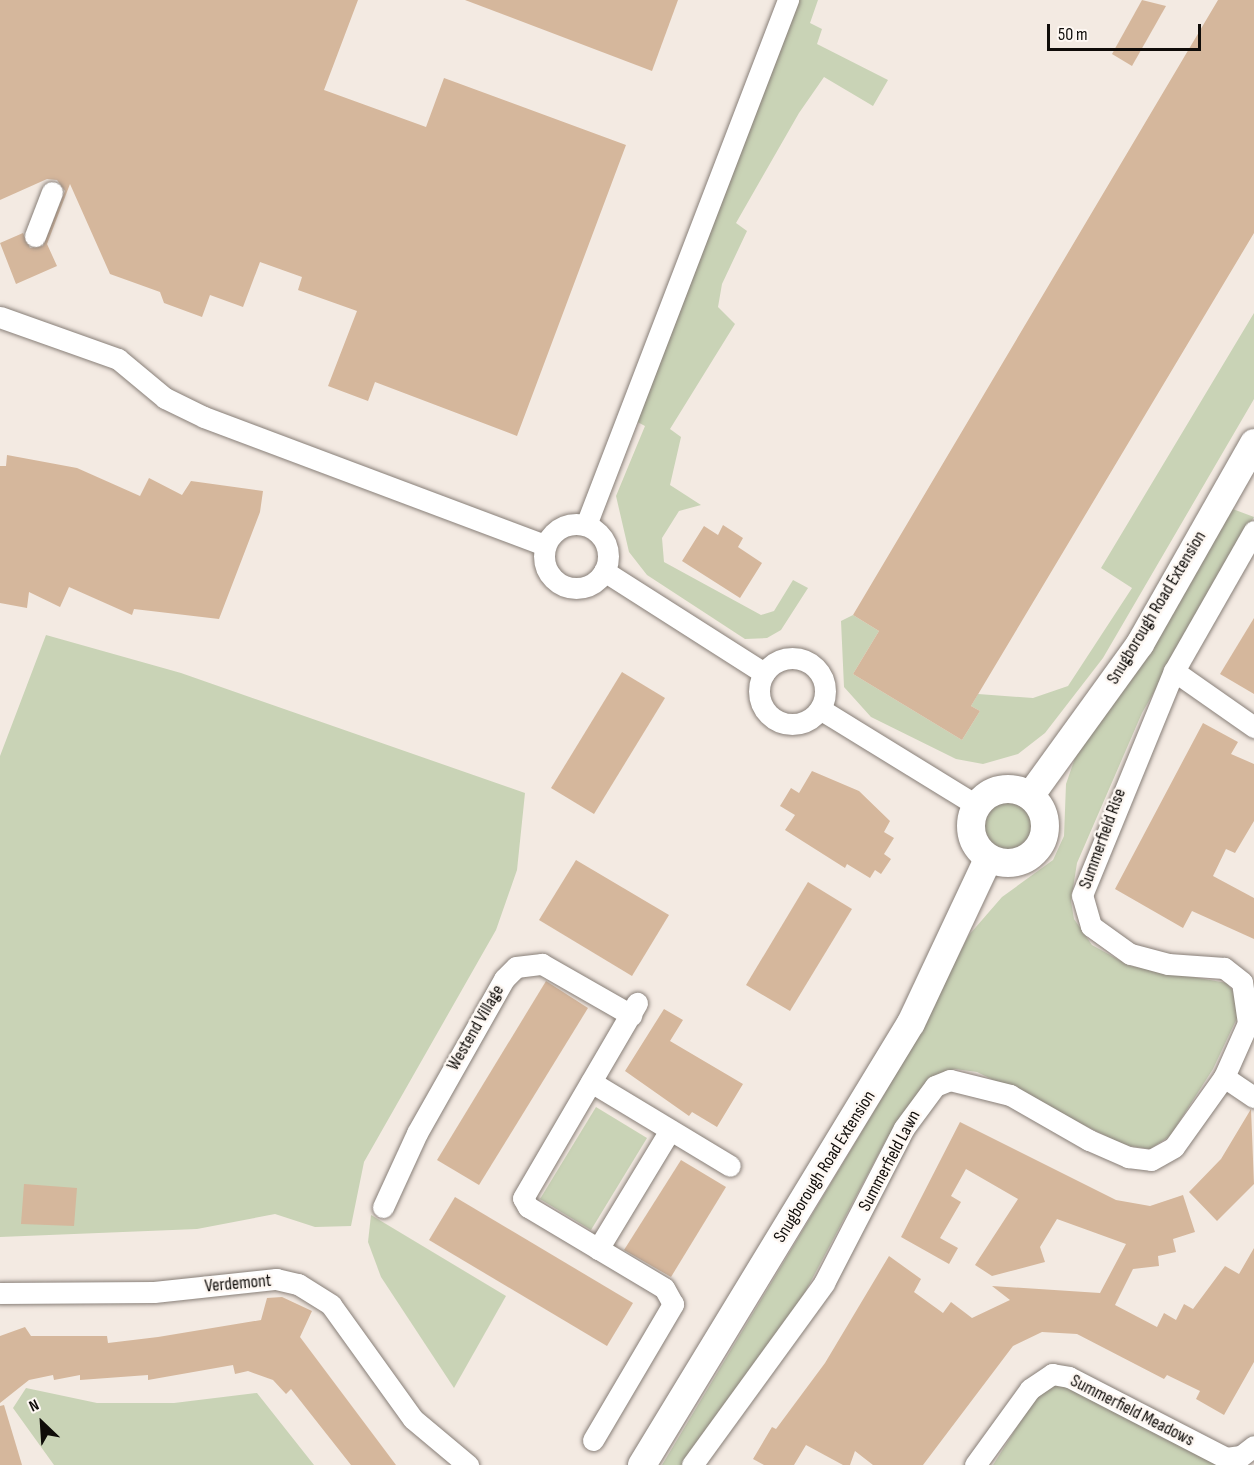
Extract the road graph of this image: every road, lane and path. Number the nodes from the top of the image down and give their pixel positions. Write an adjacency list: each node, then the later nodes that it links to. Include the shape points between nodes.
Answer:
1 (788, 0): 6 (street)
2 (52, 192): 3 (street)
3 (35, 236)
4 (0, 317): 8 (street, via 118,359 165,398 204,417)
5 (1254, 443): 14 (main road, Snugborough Road Extension, via 1140,644)
6 (586, 525): 8 (street, via 566,525); 9 (street, via 606,543)
7 (1254, 531): 10 (street, Summerfield Rise)
8 (545, 545): 9 (street, via 545,566 558,583 579,588)
9 (604, 571): 11 (street)
10 (1174, 671): 13 (street); 17 (street, Summerfield Rise, via 1087,873 1083,911 1105,939 1137,958 1224,968 1242,982 1248,1023)
11 (764, 673): 12 (street, via 783,659 806,661 824,683); 12 (street, via 760,698 771,717 801,723)
12 (820, 709): 15 (street)
13 (1254, 727)
14 (1030, 796): 15 (main road, via 995,791); 16 (main road, via 1044,816 1044,835 1035,852 1013,864)
15 (976, 805): 16 (main road, via 973,840)
16 (988, 859): 28 (main road, Snugborough Road Extension, via 911,1023)
17 (1224, 1077): 19 (street); 29 (street, Summerfield Lawn, via 1173,1147 1151,1160 1111,1150 1010,1095 950,1080 935,1086 904,1128 824,1283)
18 (591, 1082): 20 (street); 22 (street, Westend Village, via 634,1009 542,964 516,967 504,979 417,1133); 23 (street, Westend Village, via 523,1198 528,1207)
19 (1254, 1097)
20 (670, 1130): 21 (street); 23 (street)
21 (730, 1166)
22 (383, 1207)
23 (598, 1249): 25 (street, Westend Village, via 664,1288 673,1304)
24 (0, 1293): 27 (street, Verdemont, via 154,1292 276,1279 298,1284 331,1305 413,1419)
25 (593, 1440)
26 (1254, 1446): 30 (street, Summerfield Meadows, via 1241,1456 1226,1458 1069,1377 1052,1374 1030,1389)
27 (468, 1465)
28 (642, 1465)
29 (692, 1465)
30 (975, 1465)

